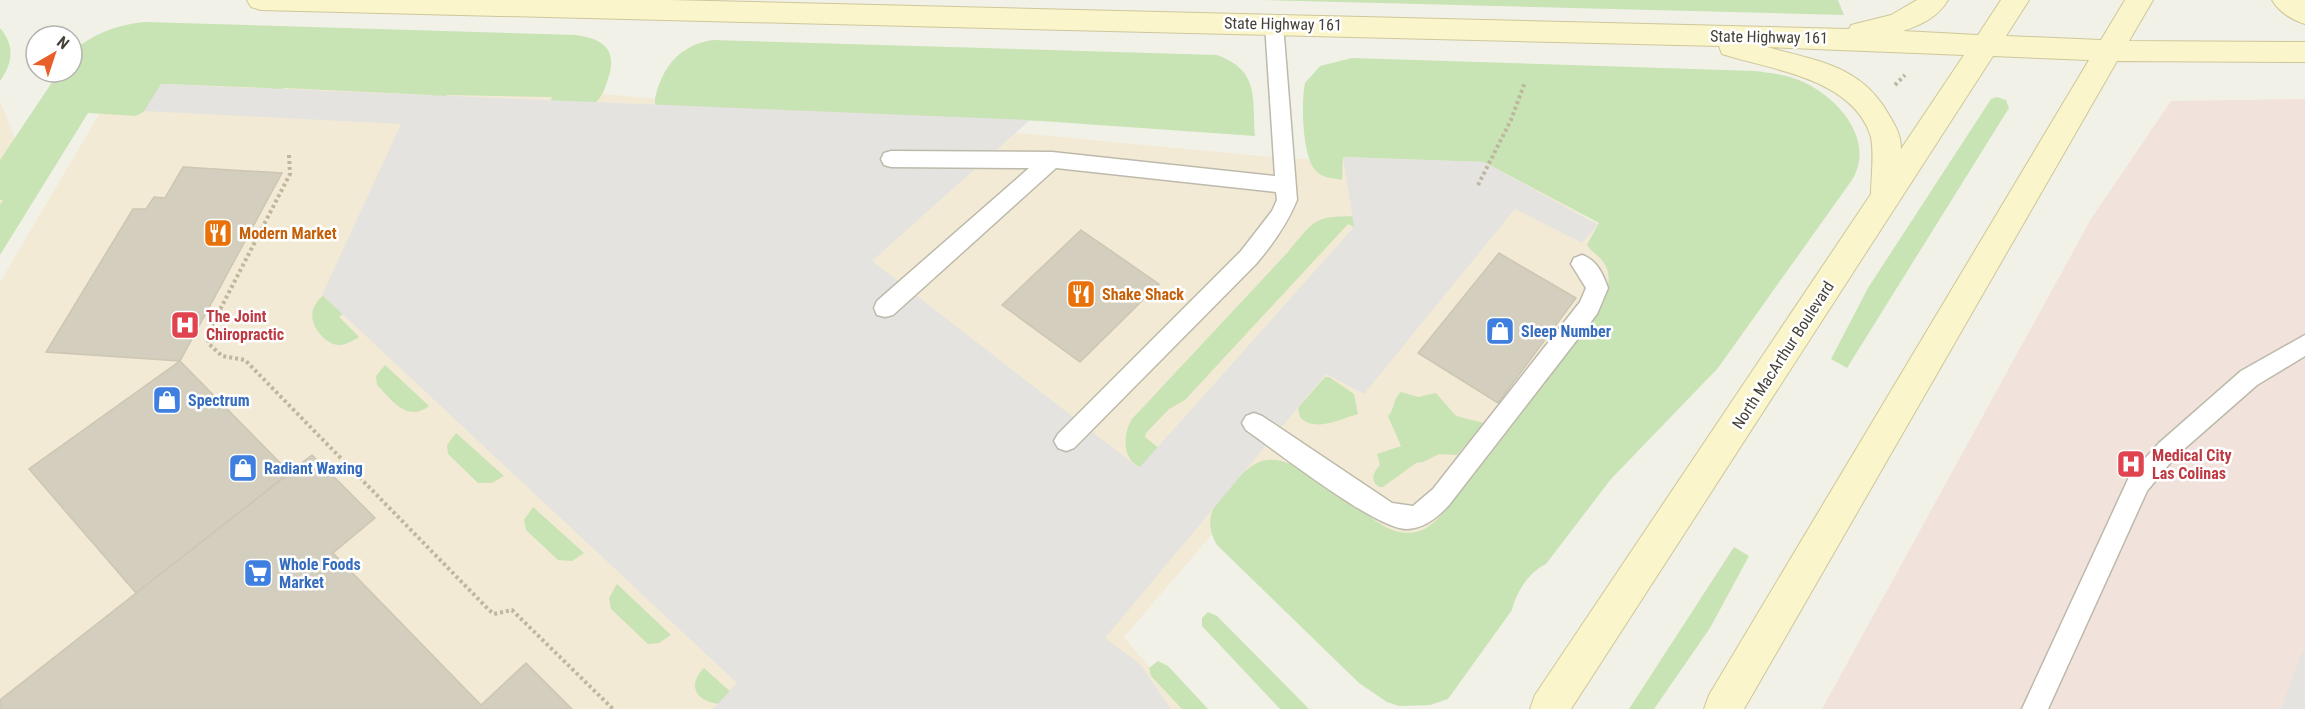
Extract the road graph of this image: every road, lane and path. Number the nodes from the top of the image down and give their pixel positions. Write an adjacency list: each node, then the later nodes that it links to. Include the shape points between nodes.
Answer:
1 (261, 0): 7 (main road, State Highway 161)
2 (1934, 0): 9 (main road, via 1925,10 1886,27)
3 (2015, 0): 10 (main road, North MacArthur Boulevard)
4 (2139, 0): 11 (main road)
5 (2286, 0): 6 (main road)
6 (2305, 14)
7 (1274, 24): 8 (main road, State Highway 161); 17 (lane)
8 (1684, 34): 9 (main road, State Highway 161); 19 (main road, via 1827,75 1852,88 1869,105 1886,136)
9 (1830, 38): 10 (main road, State Highway 161)
10 (1984, 47): 11 (main road, State Highway 161); 19 (main road, North MacArthur Boulevard)
11 (2109, 51): 12 (main road, State Highway 161); 27 (main road)
12 (2305, 52)
13 (1525, 82): 18 (path)
14 (289, 155): 25 (path, via 290,174 210,329 208,343 222,356 245,360 489,610 494,614 512,610)
15 (891, 159): 16 (lane)
16 (1052, 160): 17 (lane); 21 (lane)
17 (1286, 185): 24 (lane, via 1287,200 1276,225)
18 (1478, 185)
19 (1886, 197): 26 (main road, North MacArthur Boulevard)
20 (1582, 264): 23 (lane, via 1597,288 1589,307 1441,497 1417,517 1399,519 1383,511)
21 (885, 308)
22 (2305, 345): 28 (lane, via 2249,378 2167,450 2138,483)
23 (1254, 423)
24 (1066, 441)
25 (613, 709)
26 (1549, 709)
27 (1723, 709)
28 (2035, 709)

